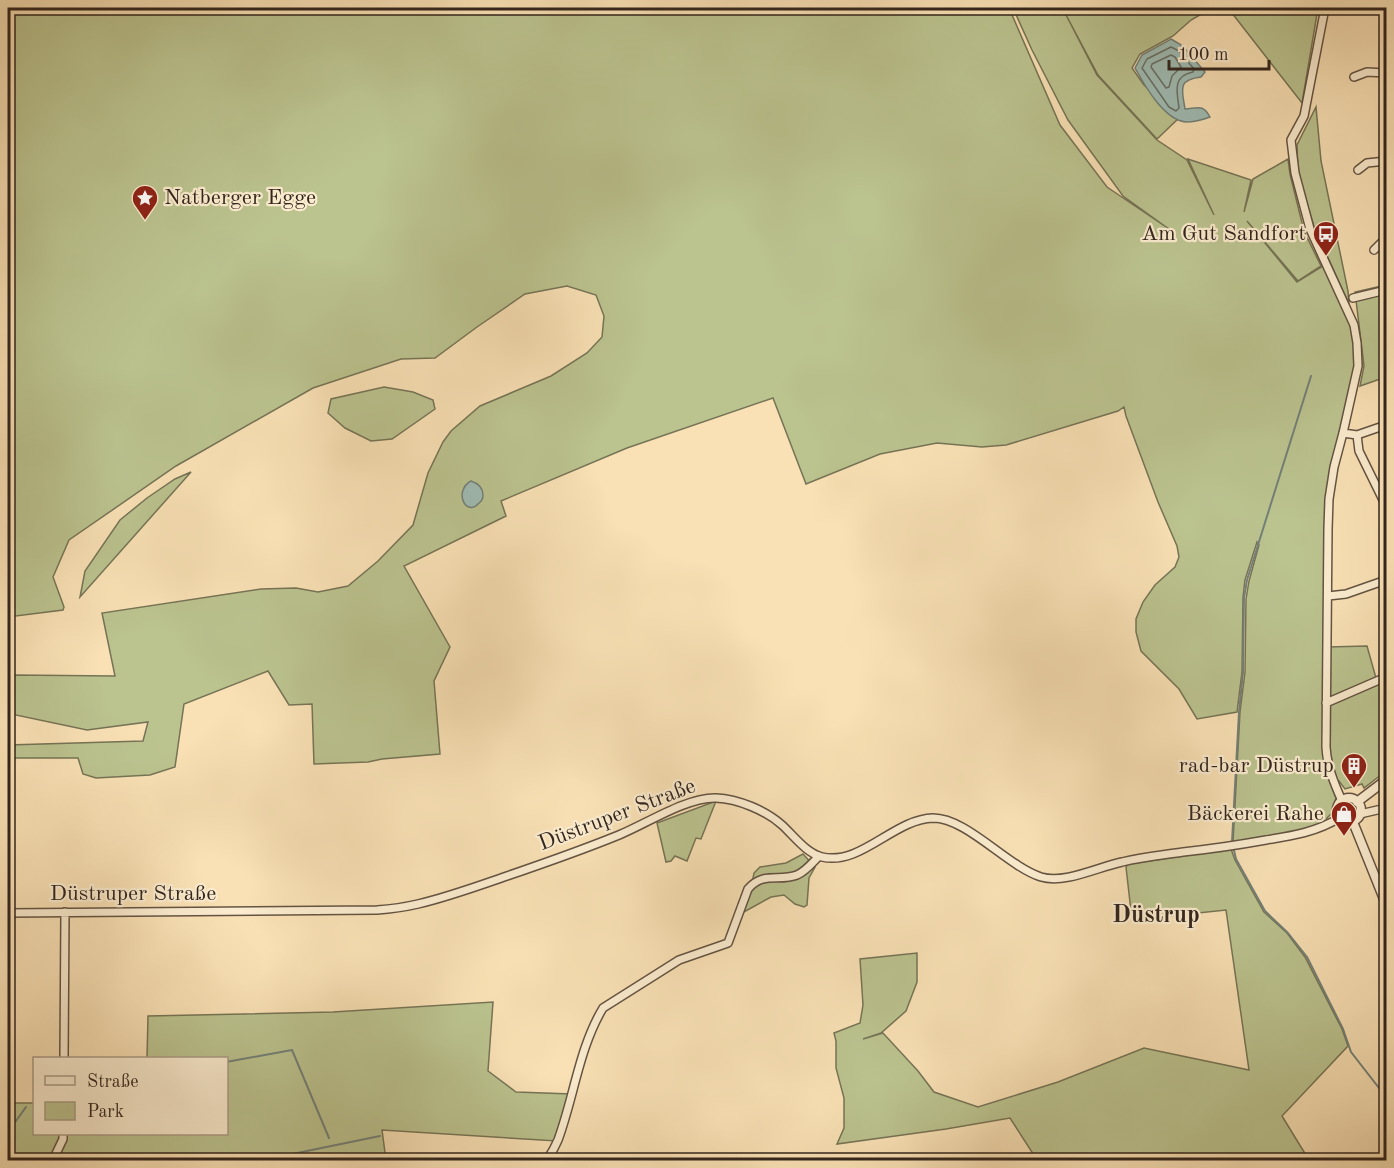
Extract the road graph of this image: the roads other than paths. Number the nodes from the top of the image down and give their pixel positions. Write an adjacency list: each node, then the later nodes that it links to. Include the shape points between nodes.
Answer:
1 (1325, 8): 11 (street, via 1304,116 1292,140 1292,152 1310,229 1354,325 1358,366)
2 (1386, 73): 3 (street, via 1367,72)
3 (1354, 77)
4 (1386, 161): 5 (street, via 1367,163)
5 (1358, 170)
6 (1386, 239): 7 (street)
7 (1374, 250)
8 (1386, 290): 9 (street)
9 (1353, 298)
10 (1386, 425): 12 (street)
11 (1343, 433): 12 (street); 15 (street, via 1329,499)
12 (1358, 435): 13 (street, via 1359,451)
13 (1386, 506)
14 (1386, 580): 15 (street)
15 (1328, 596): 17 (street)
16 (1386, 677): 17 (street)
17 (1326, 703): 19 (street, via 1327,760)
18 (1386, 780): 20 (street)
19 (1342, 801): 20 (street); 23 (street)
20 (1358, 802): 22 (street)
21 (1386, 808): 22 (street)
22 (1360, 814): 24 (street)
23 (1339, 818): 24 (street); 25 (street, via 1302,834 1123,862 1055,879 1027,871 943,819 917,821 845,856)
24 (1353, 822): 26 (street)
25 (819, 856): 27 (street, Düstruper Straße, via 758,809 734,801 701,799 525,870 416,905 377,910); 32 (street, via 796,875 754,882 728,943 679,960 603,1008)
26 (1386, 904)
27 (66, 912): 28 (street, Düstruper Straße); 29 (street)
28 (8, 913)
29 (64, 1057)
30 (63, 1135): 31 (street)
31 (53, 1161)
32 (547, 1161)

